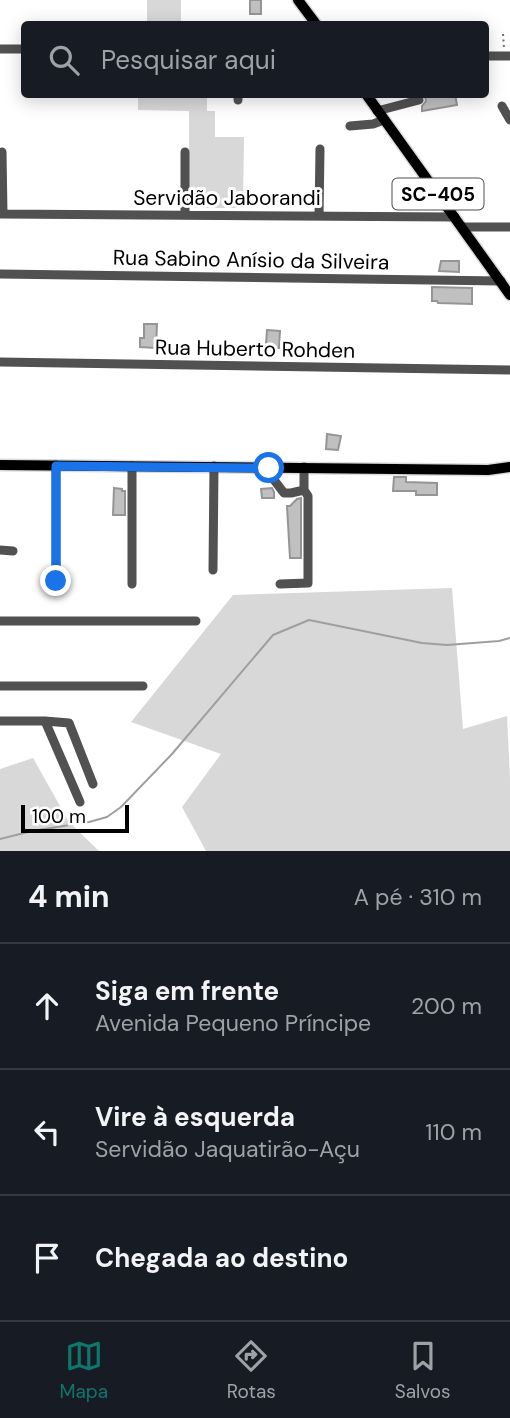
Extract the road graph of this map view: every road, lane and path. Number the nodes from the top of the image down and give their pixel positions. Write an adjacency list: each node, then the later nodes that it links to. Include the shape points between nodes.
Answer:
1 (298, 0): 2 (main road)
2 (314, 21)
3 (503, 34): 7 (path)
4 (0, 49): 5 (street)
5 (21, 49)
6 (489, 56): 7 (street)
7 (507, 56)
8 (369, 98): 11 (main road, SC-405)
9 (419, 100): 11 (street)
10 (502, 106): 12 (street)
11 (381, 116): 13 (street, via 373,124); 20 (main road, SC-405)
12 (510, 120)
13 (350, 126)
14 (320, 149): 19 (street)
15 (2, 152): 17 (street)
16 (185, 152): 18 (street)
17 (1, 214): 18 (street, Servidão Jaborandi)
18 (185, 215): 19 (street, Servidão Jaborandi)
19 (319, 216): 20 (street, Servidão Jaborandi)
20 (458, 222): 21 (street, Servidão Jaborandi); 23 (main road, SC-405)
21 (510, 227)
22 (0, 274): 23 (street, Rua Sabino Anísio da Silveira)
23 (501, 281): 24 (main road, SC-405)
24 (510, 295)
25 (0, 362): 26 (street, Rua Huberto Rohden)
26 (510, 370)
27 (0, 465): 28 (main road)
28 (56, 466): 29 (main road); 40 (street)
29 (132, 466): 30 (main road); 41 (street)
30 (214, 467): 33 (main road); 39 (street)
31 (303, 467): 33 (main road); 34 (main road); 36 (street)
32 (510, 467): 34 (main road)
33 (269, 468): 36 (street, via 284,493)
34 (488, 470): 35 (main road)
35 (510, 473)
36 (304, 490): 42 (street, via 308,496 308,583)
37 (0, 551): 38 (street)
38 (13, 551)
39 (213, 570)
40 (56, 581)
41 (132, 583)
42 (280, 584)
43 (0, 621): 44 (street)
44 (196, 621)
45 (0, 686): 46 (street)
46 (143, 686)
47 (0, 721): 48 (street)
48 (45, 721): 49 (street, via 69,723); 50 (street)
49 (93, 784)
50 (80, 802)

